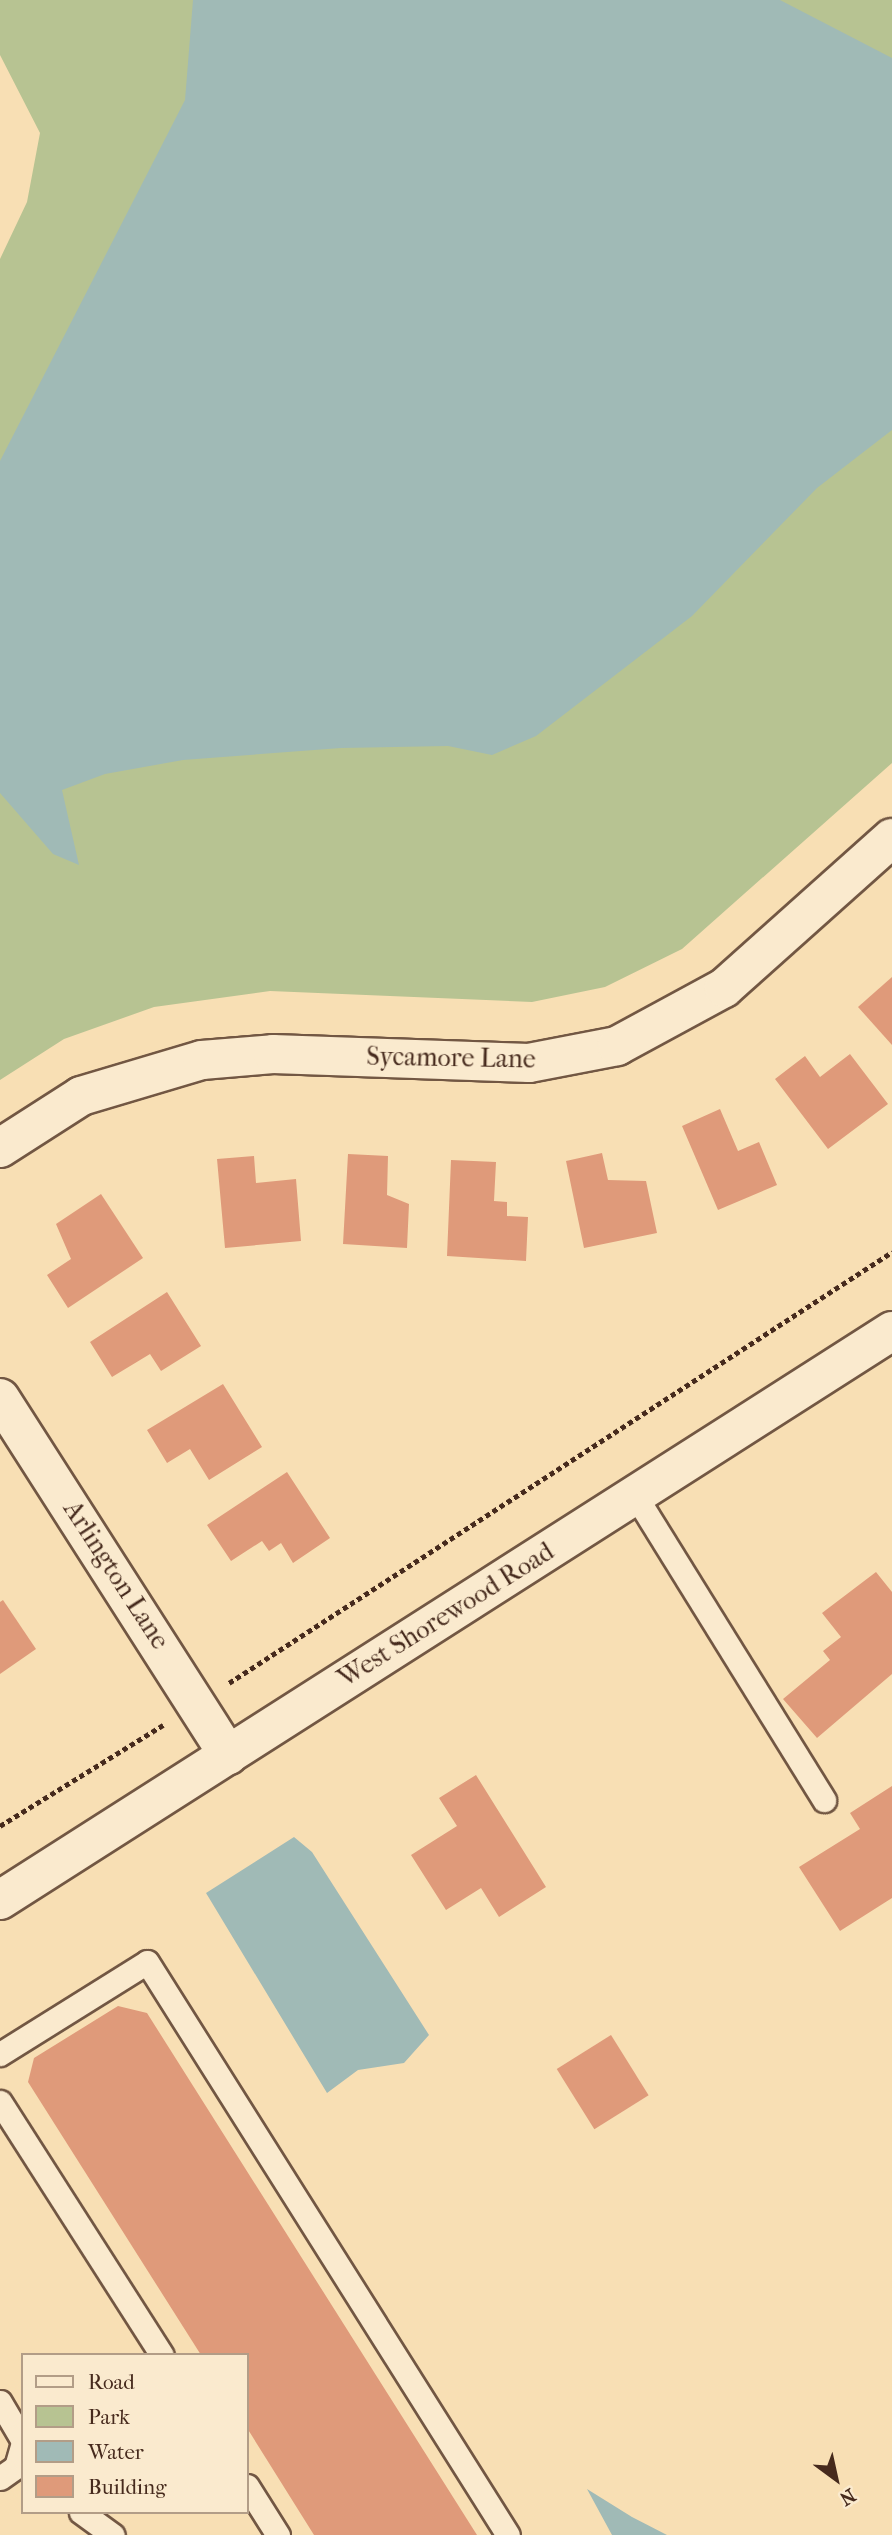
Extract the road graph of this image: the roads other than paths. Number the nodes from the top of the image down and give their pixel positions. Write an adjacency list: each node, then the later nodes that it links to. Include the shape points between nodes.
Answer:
1 (892, 838): 2 (street, Sycamore Lane, via 724,988 617,1046 529,1063 273,1054 202,1060 81,1096)
2 (0, 1147)
3 (892, 1331): 5 (street, West Shorewood Road)
4 (7, 1423): 6 (street, Arlington Lane, via 199,1703)
5 (635, 1495): 6 (street, West Shorewood Road); 7 (lane)
6 (228, 1755): 8 (street, West Shorewood Road)
7 (824, 1800)
8 (0, 1900)
9 (0, 2054): 20 (lane, via 147,1962)
10 (0, 2102): 11 (lane)
11 (161, 2353)
12 (0, 2402): 13 (lane)
13 (21, 2438)
14 (21, 2447): 15 (lane)
15 (13, 2472)
16 (248, 2488): 19 (lane)
17 (84, 2514): 18 (lane)
18 (113, 2535)
19 (278, 2535)
20 (508, 2535)

